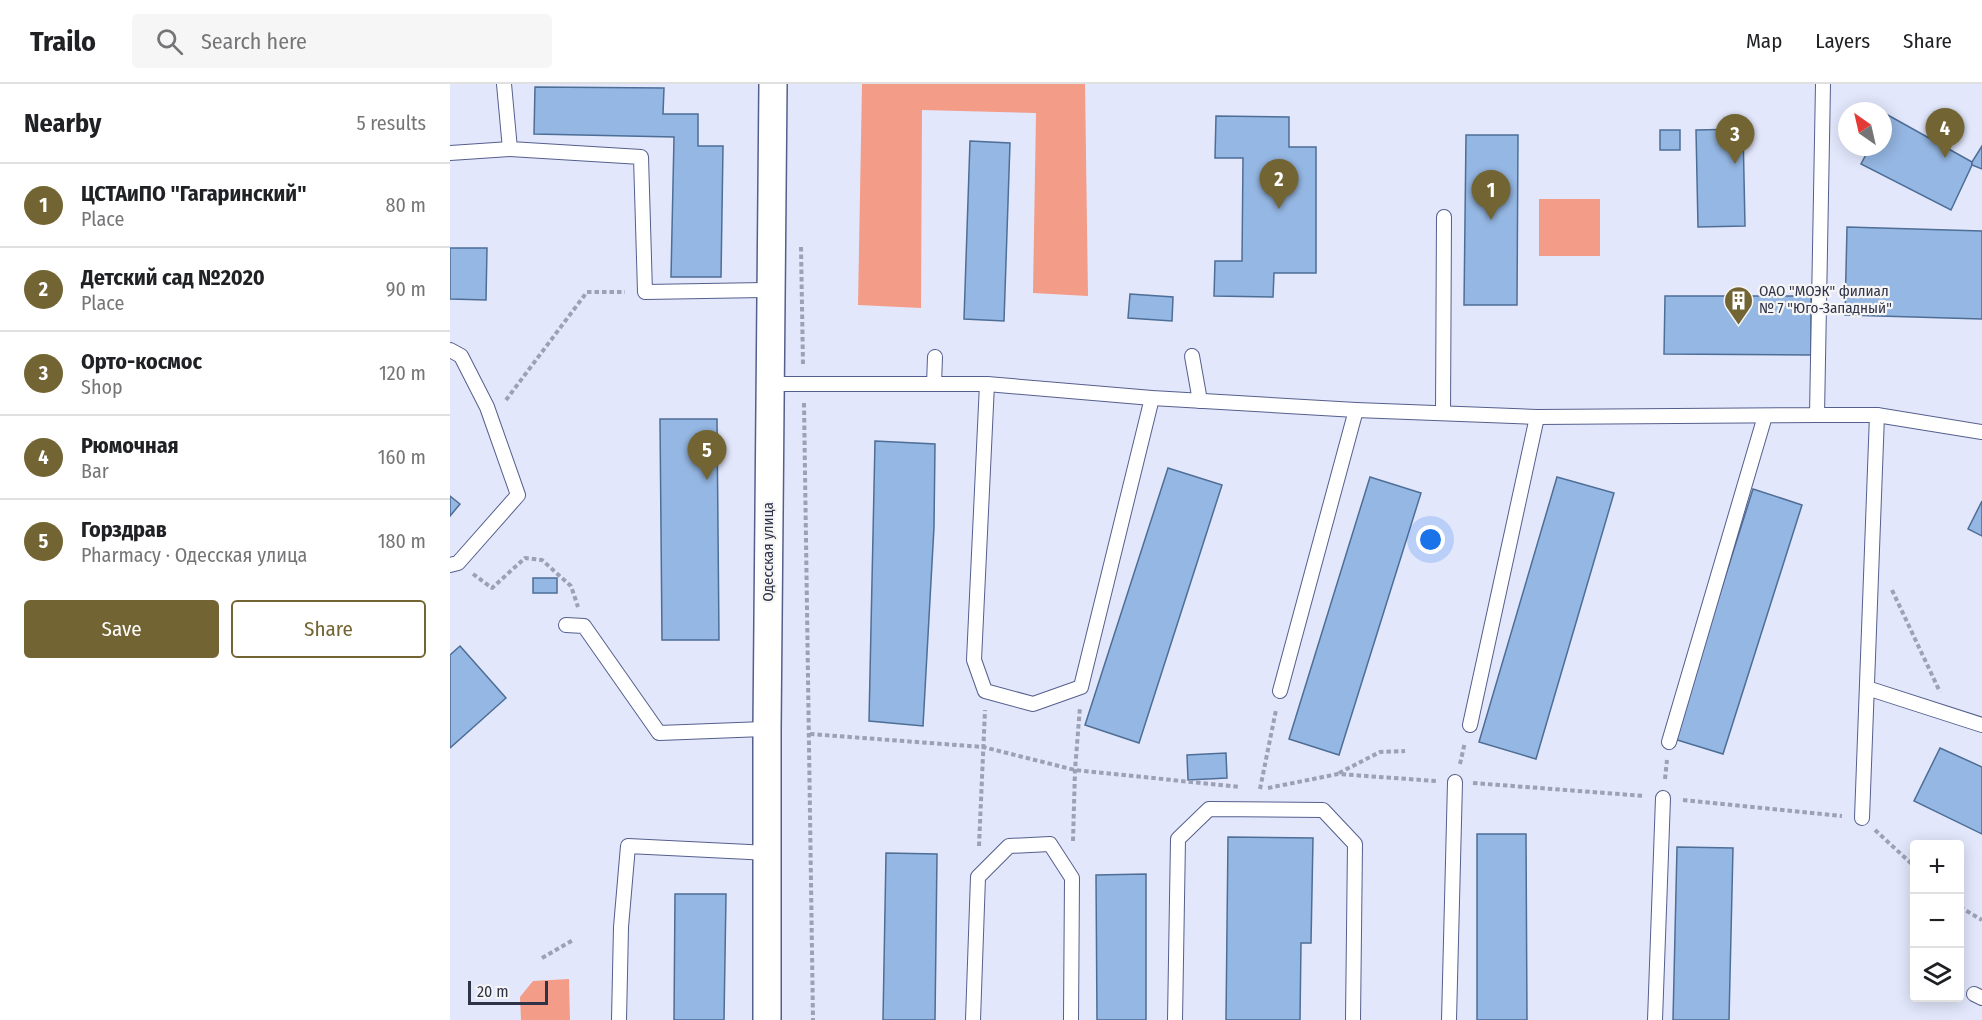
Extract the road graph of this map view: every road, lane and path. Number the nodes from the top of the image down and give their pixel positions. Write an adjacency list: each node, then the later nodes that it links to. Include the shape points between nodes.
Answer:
1 (504, 84): 4 (lane)
2 (773, 84): 8 (street, Одесская улица)
3 (1823, 84): 22 (lane)
4 (510, 149): 5 (lane); 9 (lane, via 641,157)
5 (450, 153)
6 (1444, 217): 21 (lane)
7 (801, 240): 14 (path)
8 (770, 290): 9 (lane); 13 (street, Одесская улица)
9 (645, 292): 19 (path, via 587,292 504,403)
10 (450, 350): 19 (lane, via 461,356)
11 (1192, 356): 18 (lane)
12 (935, 357): 15 (lane)
13 (770, 384): 14 (lane); 38 (street, Одесская улица)
14 (803, 384): 15 (lane); 39 (path)
15 (934, 384): 16 (lane)
16 (987, 384): 17 (lane); 34 (lane, via 974,660)
17 (1152, 398): 18 (lane); 31 (lane)
18 (1200, 401): 20 (lane)
19 (487, 407): 28 (lane, via 518,495)
20 (1356, 410): 21 (lane); 33 (lane)
21 (1443, 413): 25 (lane)
22 (1817, 415): 23 (lane); 24 (lane)
23 (1765, 416): 25 (lane); 40 (lane)
24 (1877, 416): 26 (lane); 27 (lane)
25 (1537, 417): 36 (lane)
26 (1982, 432)
27 (1872, 549): 32 (lane); 35 (path)
28 (454, 564): 30 (path, via 492,588 525,558 542,560 571,586)
29 (566, 625): 30 (lane)
30 (584, 626): 38 (lane, via 659,733)
31 (1081, 687): 34 (lane, via 1033,704); 43 (path)
32 (1867, 688): 35 (lane); 48 (lane)
33 (1280, 691): 46 (path)
34 (985, 692): 41 (path)
35 (1951, 715): 37 (lane)
36 (1470, 725): 45 (path)
37 (1982, 725)
38 (767, 729): 49 (street, Одесская улица)
39 (810, 735): 41 (path); 59 (path)
40 (1669, 742): 47 (path)
41 (983, 747): 43 (path); 51 (path)
42 (1405, 752): 44 (path, via 1380,752)
43 (1075, 770): 46 (path); 52 (path)
44 (1338, 774): 45 (path); 46 (path)
45 (1455, 782): 47 (path); 64 (lane)
46 (1260, 789)
47 (1664, 798): 48 (path); 65 (lane)
48 (1862, 818): 50 (path)
49 (767, 853): 57 (lane, via 628,846); 58 (street, Одесская улица)
50 (1910, 862)
51 (978, 877): 52 (lane, via 1009,846 1050,844); 60 (lane)
52 (1072, 878): 61 (lane)
53 (1964, 910): 54 (path)
54 (1982, 920)
55 (573, 940): 56 (path)
56 (542, 958)
57 (619, 1020)
58 (767, 1020)
59 (813, 1020)
60 (973, 1020)
61 (1071, 1020)
62 (1175, 1020): 63 (lane, via 1178,839 1209,809 1323,810 1355,844)
63 (1353, 1020)
64 (1449, 1020)
65 (1655, 1020)

